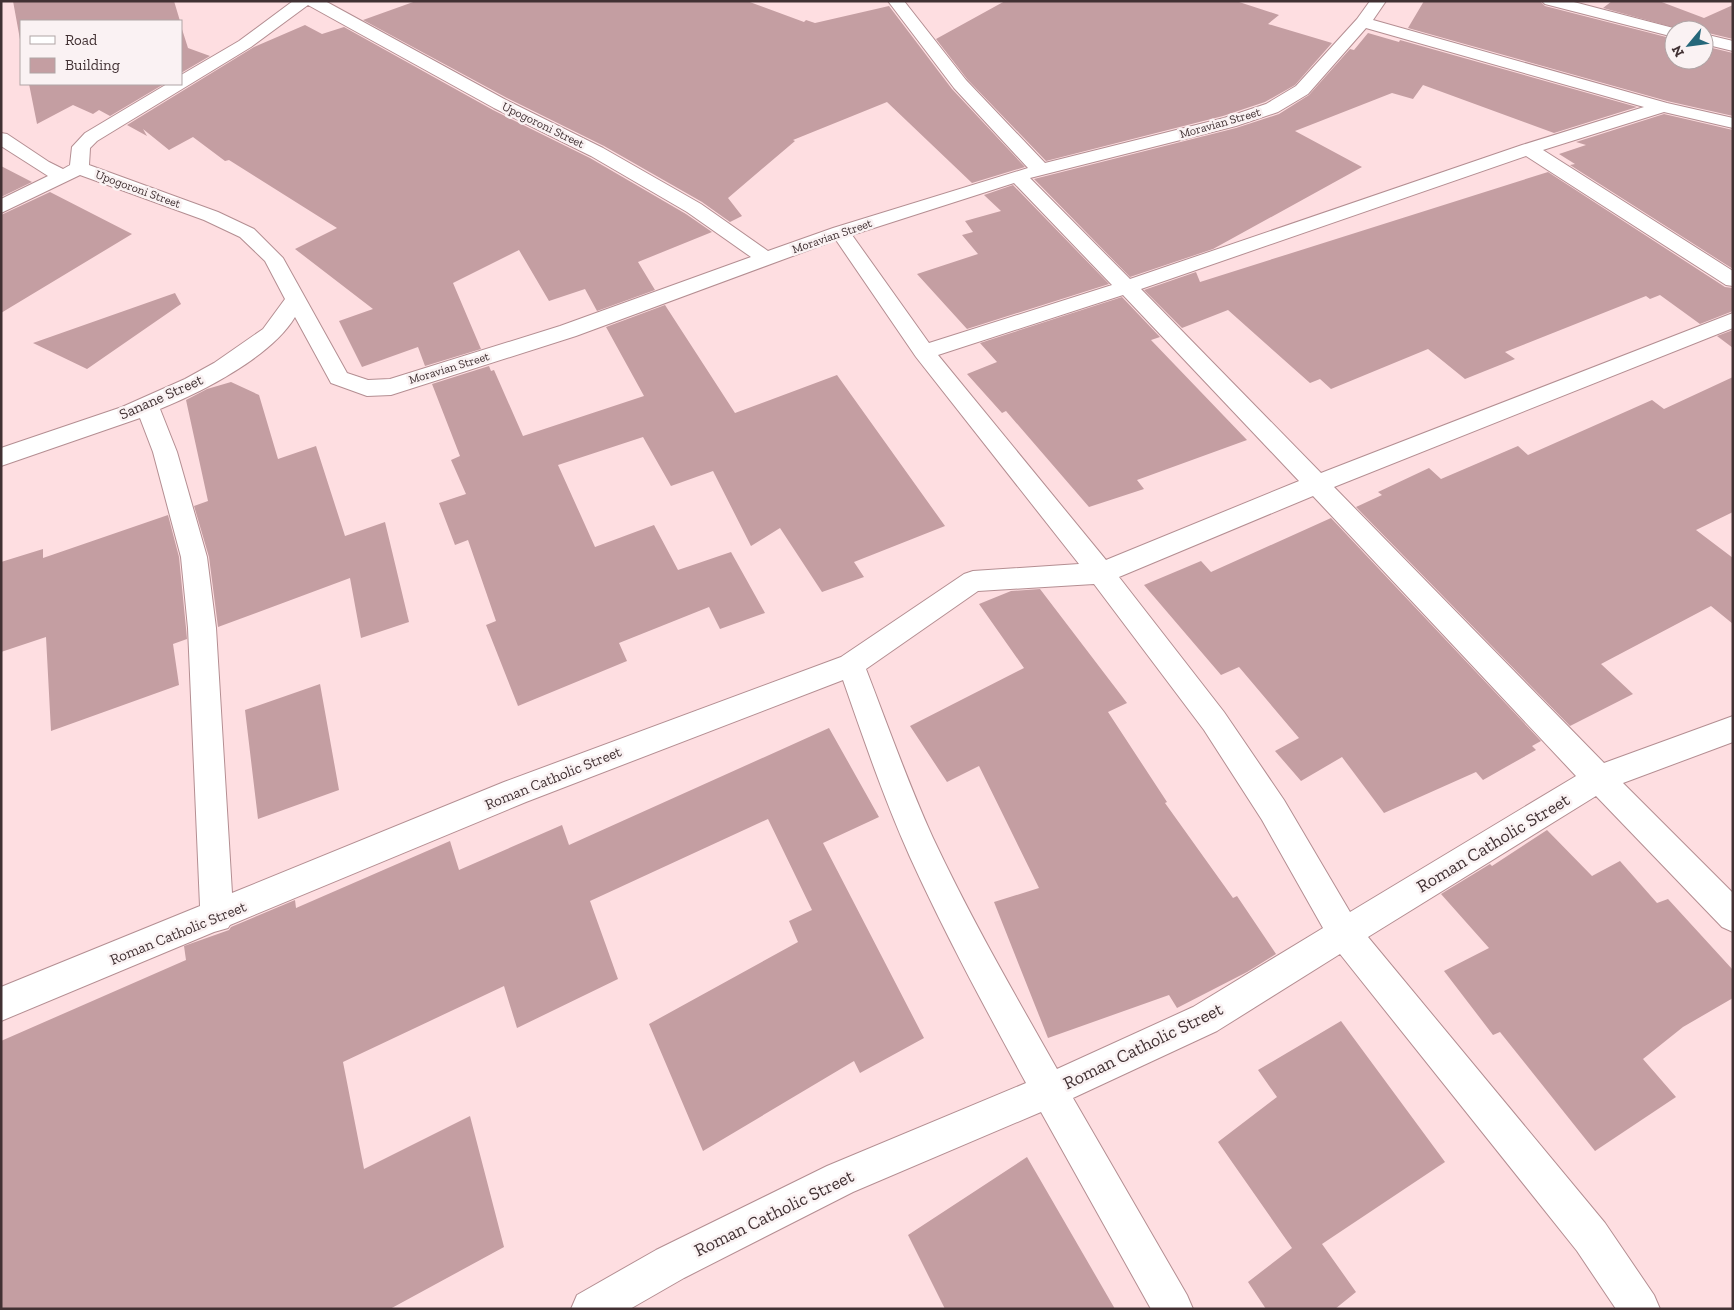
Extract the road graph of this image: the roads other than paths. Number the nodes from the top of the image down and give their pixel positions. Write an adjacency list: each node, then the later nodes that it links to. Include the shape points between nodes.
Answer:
1 (303, 1): 11 (street, Upogoroni Street, via 245,44)
2 (313, 1): 6 (street, Upogoroni Street)
3 (896, 1): 18 (street)
4 (1378, 1): 7 (street, Moravian Street)
5 (1550, 1): 8 (street)
6 (339, 7): 21 (street, Upogoroni Street, via 500,104 597,152 694,208)
7 (1363, 22): 13 (street); 18 (street, Moravian Street, via 1302,90 1272,108 1230,122)
8 (1664, 30)
9 (1714, 41): 10 (street)
10 (1733, 46)
11 (182, 82)
12 (177, 85): 17 (street, Upogoroni Street, via 91,137 81,147)
13 (1663, 107): 14 (street); 16 (street)
14 (1733, 123)
15 (1, 138): 17 (street, Upogoroni Street, via 36,162)
16 (1528, 149): 22 (street); 23 (street)
17 (71, 172): 19 (street); 24 (street, Upogoroni Street, via 202,213 247,233 273,258)
18 (1028, 172): 20 (street, Moravian Street); 23 (street)
19 (1, 207)
20 (840, 232): 21 (street, Moravian Street); 26 (street)
21 (766, 259): 24 (street, Moravian Street, via 568,331 391,386 367,388 338,378)
22 (1733, 280)
23 (1127, 287): 26 (street); 29 (street)
24 (294, 299): 27 (street, Sanane Street, via 277,329 241,355 207,376)
25 (1733, 320): 29 (street, Roman Catholic Street)
26 (924, 352): 30 (street)
27 (147, 405): 28 (street, Sanane Street); 35 (street, via 165,452 194,557 202,628)
28 (1, 457)
29 (1315, 484): 30 (street, Roman Catholic Street); 33 (street)
30 (1101, 573): 31 (street, Roman Catholic Street, via 973,580); 36 (street, via 1219,729 1273,810)
31 (851, 665): 35 (street, Roman Catholic Street, via 515,792); 38 (street, via 922,848)
32 (1733, 729): 33 (street, Roman Catholic Street)
33 (1598, 779): 34 (street); 36 (street, Roman Catholic Street)
34 (1733, 916)
35 (218, 917): 37 (street, Roman Catholic Street)
36 (1344, 933): 38 (street, Roman Catholic Street, via 1205,1019); 41 (street, via 1591,1236)
37 (1, 1004)
38 (1048, 1091): 39 (street, Roman Catholic Street, via 840,1179 670,1264); 40 (street)
39 (591, 1309)
40 (1173, 1309)
41 (1640, 1309)

